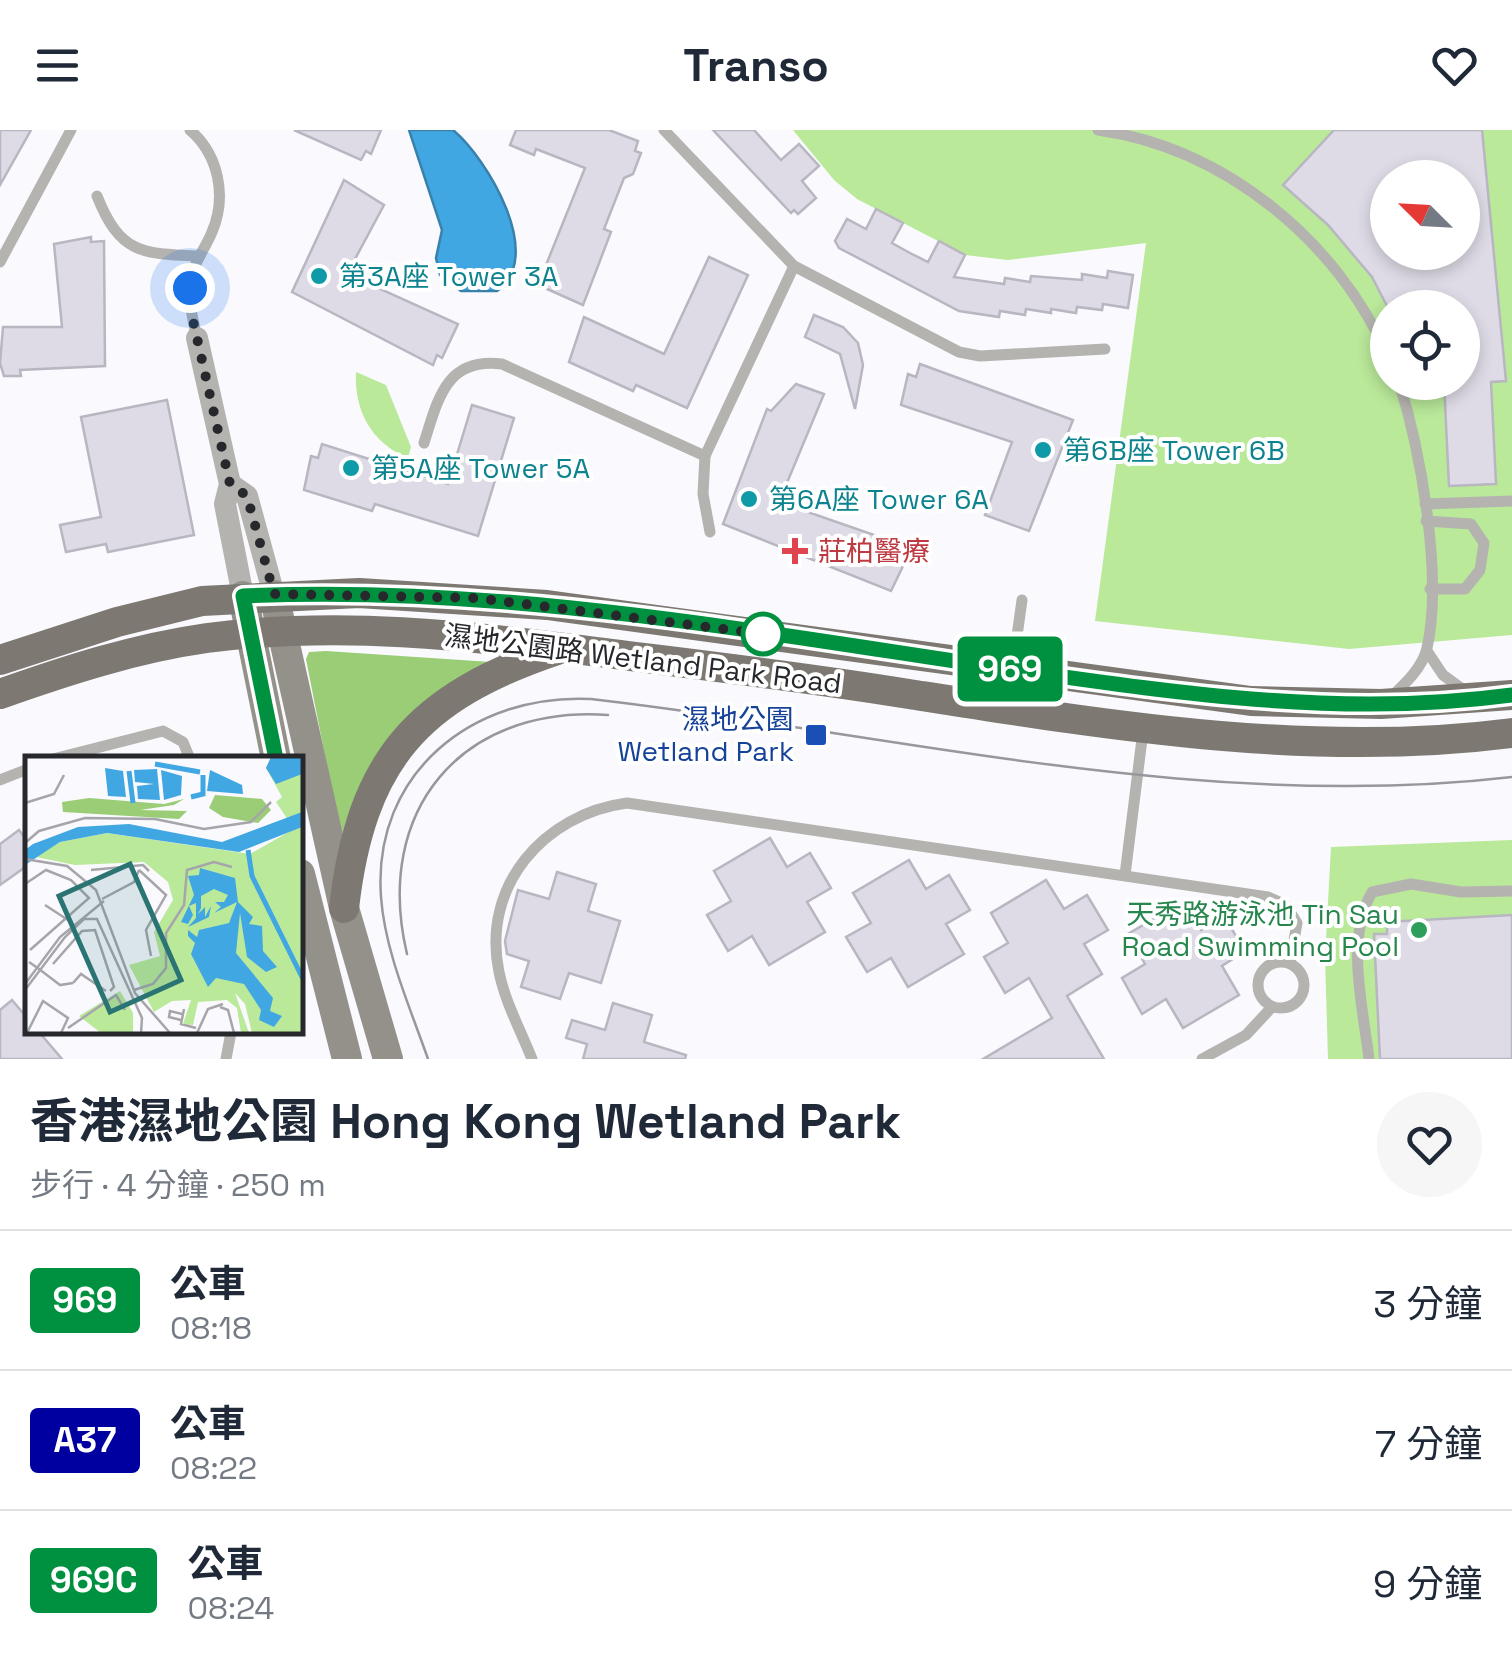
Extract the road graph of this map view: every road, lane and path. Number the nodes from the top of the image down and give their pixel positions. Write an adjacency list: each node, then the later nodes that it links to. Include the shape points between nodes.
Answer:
1 (71, 130): 7 (lane)
2 (190, 130): 6 (lane, via 208,151 219,184 217,218)
3 (664, 130): 8 (lane)
4 (1098, 130): 9 (lane, via 1178,150 1240,184 1335,269)
5 (97, 196): 6 (lane, via 120,240 136,250)
6 (200, 256): 10 (lane, via 190,288)
7 (0, 262)
8 (794, 266): 11 (lane, via 970,355); 14 (lane)
9 (1370, 326)
10 (197, 338): 15 (street)
11 (1105, 349)
12 (1404, 400): 17 (lane)
13 (424, 443): 14 (lane, via 452,374 489,362)
14 (705, 456): 19 (lane)
15 (230, 484): 21 (street, via 247,496); 22 (street, via 225,504)
16 (1512, 502): 17 (lane)
17 (1425, 504): 18 (lane)
18 (1426, 521): 20 (lane); 20 (lane, via 1471,524 1484,543 1480,570 1465,589)
19 (710, 532)
20 (1430, 589): 27 (lane)
21 (274, 594): 22 (main road, 濕地公園路 Wetland Park Road); 24 (main road); 29 (main road, 濕地公園路 Wetland Park Road, via 500,600)
22 (243, 596): 25 (main road); 28 (main road, 濕地公園路 Wetland Park Road, via 162,610)
23 (1022, 600): 29 (lane)
24 (284, 632): 25 (main road, 濕地公園路 Wetland Park Road); 26 (main road, 濕地公園路 Wetland Park Road, via 434,632); 43 (main road)
25 (251, 634): 30 (main road, 濕地公園路 Wetland Park Road, via 118,656); 37 (main road)
26 (565, 648): 33 (main road, 濕地公園路 Wetland Park Road); 43 (main road, via 478,681 397,749 360,823)
27 (1427, 651): 31 (lane, via 1453,684); 32 (lane)
28 (0, 660)
29 (1012, 669): 32 (main road, 濕地公園路 Wetland Park Road, via 1251,700)
30 (0, 694)
31 (1497, 697): 32 (main road, 濕地公園路 Wetland Park Road)
32 (1380, 704)
33 (1144, 726): 34 (main road, 濕地公園路 Wetland Park Road, via 1310,742); 40 (lane)
34 (1512, 733)
35 (65, 756): 36 (lane, via 163,731 184,742)
36 (189, 756)
37 (275, 756)
38 (25, 770): 39 (lane)
39 (0, 780)
40 (1124, 875): 44 (lane, via 1278,900 1298,923); 50 (lane, via 646,802 588,811 538,843 514,874 500,911 498,970)
41 (302, 882): 47 (main road)
42 (1512, 890): 52 (lane, via 1410,884 1372,892 1360,912 1358,944)
43 (344, 908): 49 (main road)
44 (1290, 963): 45 (lane, via 1267,966 1258,980 1260,996); 45 (lane, via 1302,974 1301,998 1288,1008)
45 (1272, 1007): 51 (lane, via 1246,1035)
46 (231, 1034): 48 (lane)
47 (345, 1057)
48 (226, 1059)
49 (388, 1059)
50 (532, 1059)
51 (1202, 1059)
52 (1369, 1059)

